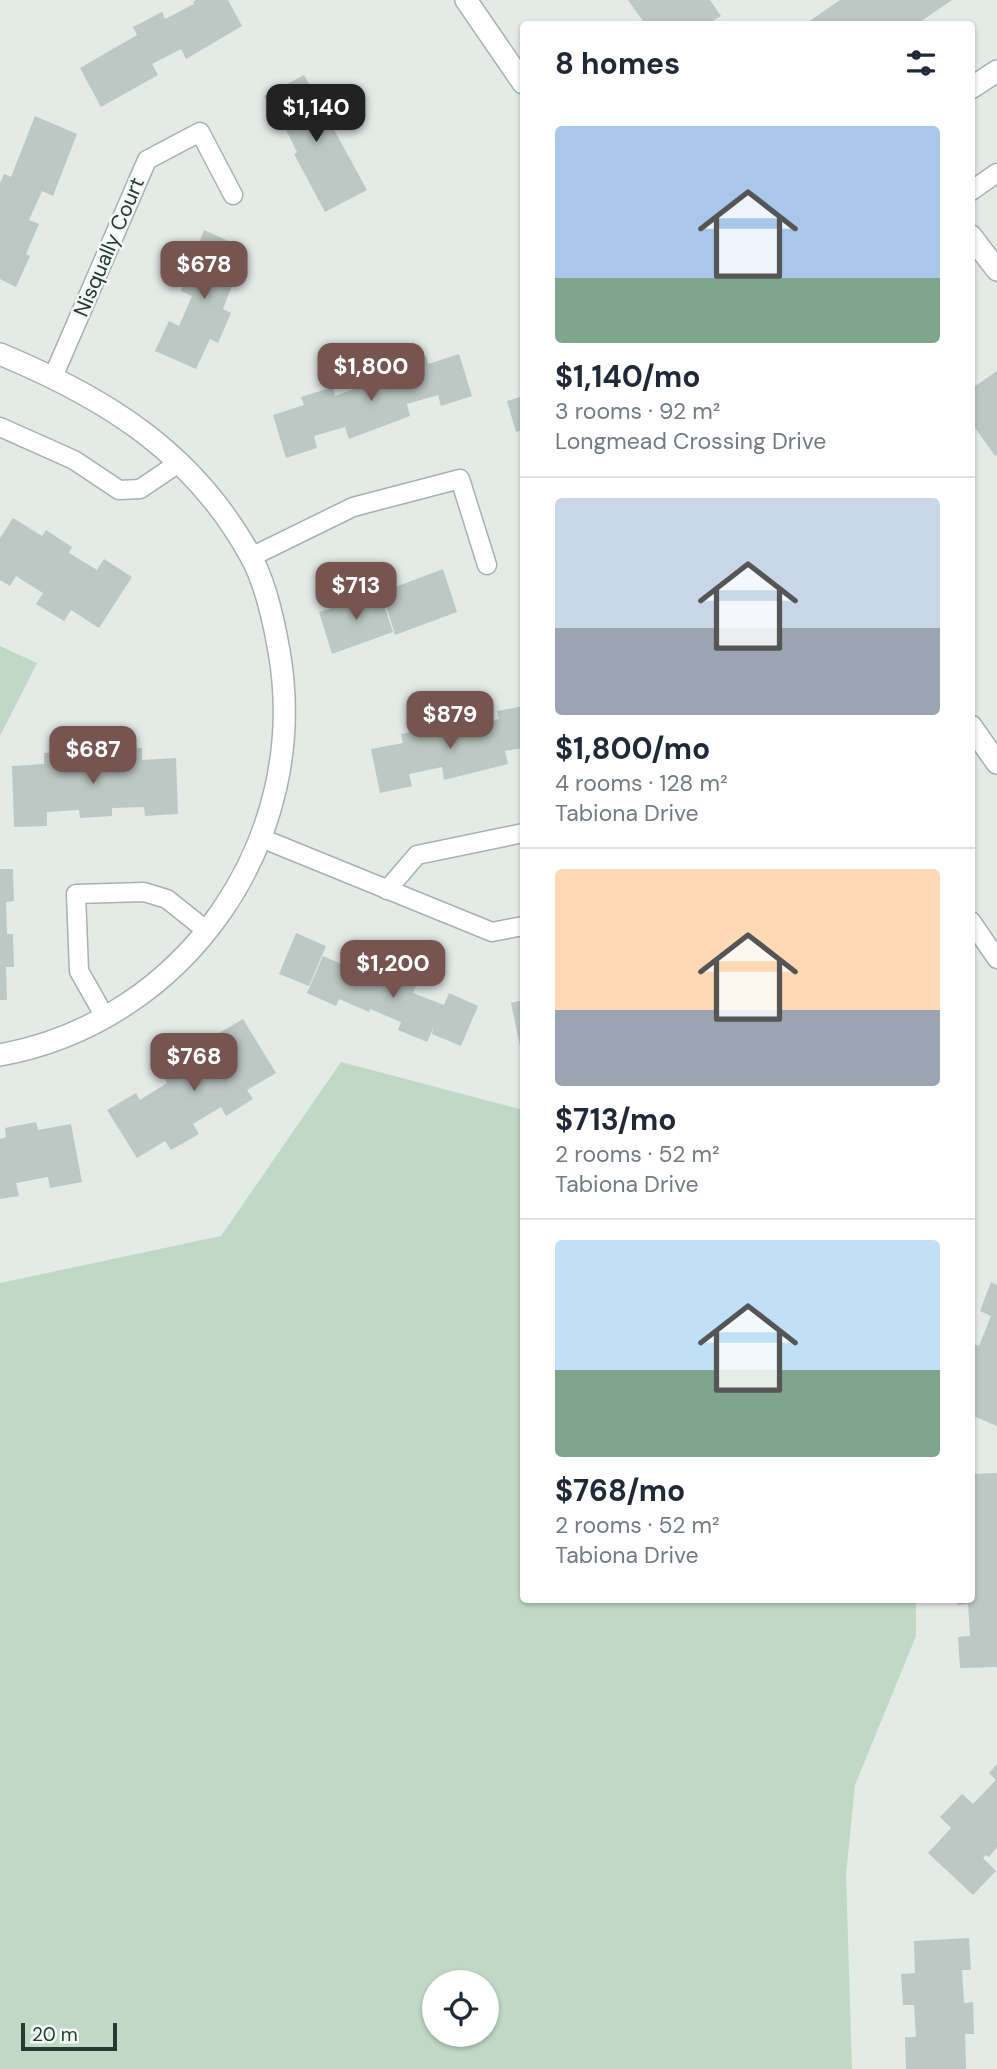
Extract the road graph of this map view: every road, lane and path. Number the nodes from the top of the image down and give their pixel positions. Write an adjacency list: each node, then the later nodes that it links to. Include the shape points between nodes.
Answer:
1 (466, 0): 3 (street)
2 (997, 71): 4 (street)
3 (520, 79)
4 (975, 85)
5 (997, 173): 6 (lane)
6 (975, 188)
7 (233, 195): 11 (lane, Nisqually Court, via 200,132 147,160)
8 (975, 241): 9 (street)
9 (997, 270)
10 (0, 354): 11 (street)
11 (53, 376): 13 (street, via 115,411)
12 (0, 427): 13 (lane, via 74,460 119,490 140,489)
13 (180, 462): 14 (street)
14 (251, 557): 15 (lane, via 353,507 460,479); 19 (street, via 274,624 286,689 276,792)
15 (488, 565)
16 (975, 732): 17 (street)
17 (997, 763)
18 (520, 834): 20 (lane, via 417,855)
19 (261, 838): 20 (lane); 23 (street, via 232,896)
20 (387, 890): 21 (lane, via 492,932)
21 (520, 927)
22 (975, 927): 24 (lane)
23 (207, 931): 25 (street, via 164,979); 25 (lane, via 167,899 144,892 76,894 79,971)
24 (997, 959)
25 (105, 1017): 26 (street, via 35,1048)
26 (0, 1055)

